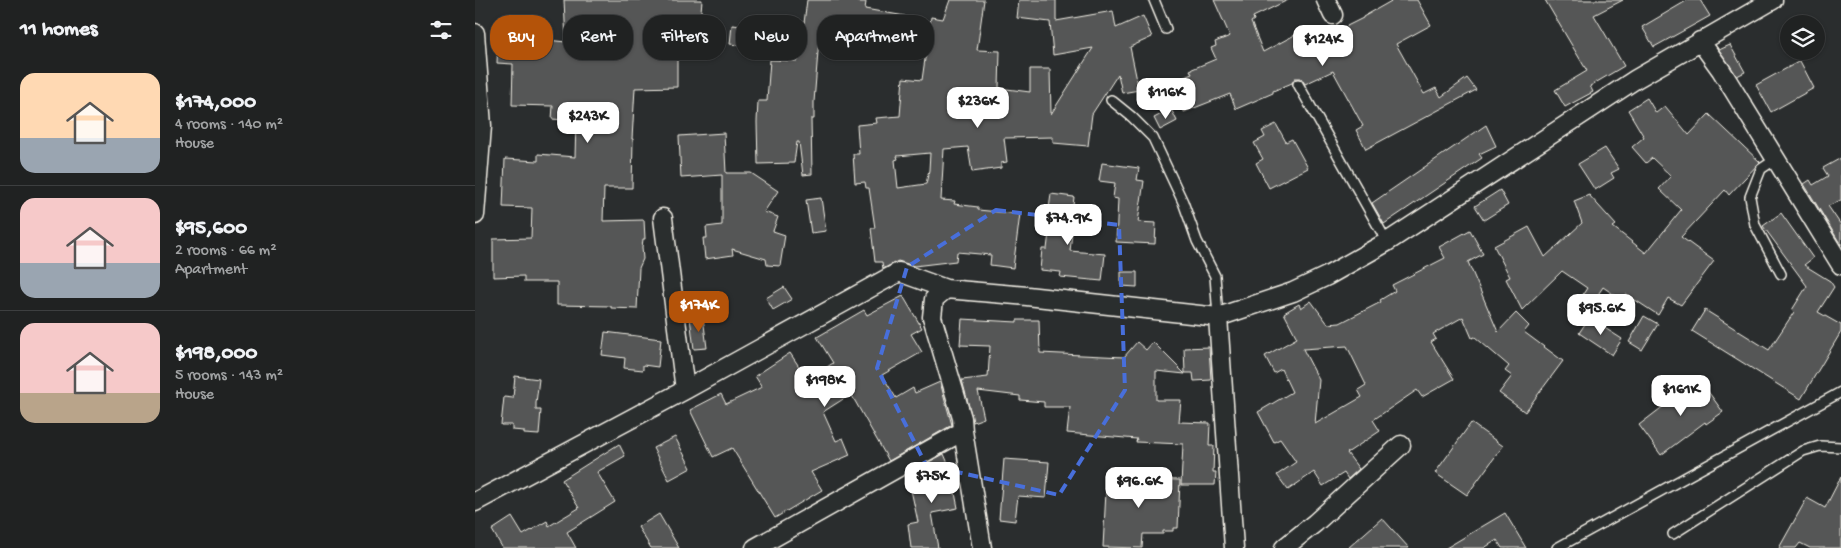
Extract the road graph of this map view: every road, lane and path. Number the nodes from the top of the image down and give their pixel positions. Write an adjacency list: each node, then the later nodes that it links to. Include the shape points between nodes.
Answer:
1 (1154, 0): 3 (lane)
2 (1773, 0): 5 (street)
3 (1166, 29)
4 (475, 32): 8 (street)
5 (1700, 41): 9 (street); 12 (street, via 1636,79)
6 (1297, 84): 12 (lane)
7 (1111, 100): 16 (lane, via 1153,138 1215,276)
8 (479, 126): 10 (street)
9 (1776, 159): 13 (street); 14 (lane, via 1761,169 1750,197 1755,225)
10 (475, 215)
11 (663, 218): 17 (street)
12 (1387, 242): 16 (street, via 1293,292)
13 (1841, 265)
14 (1781, 274)
15 (945, 289): 16 (street); 17 (street, via 899,272); 19 (street, via 934,298 932,317 963,418)
16 (1218, 317): 26 (street)
17 (685, 390): 22 (street)
18 (1841, 392): 28 (lane)
19 (963, 431): 24 (street); 25 (street)
20 (1401, 444): 27 (street)
21 (1841, 447): 23 (lane, via 1820,446 1803,451)
22 (475, 502)
23 (1673, 534)
24 (755, 548)
25 (982, 548)
26 (1234, 548)
27 (1284, 548)
28 (1557, 548)

